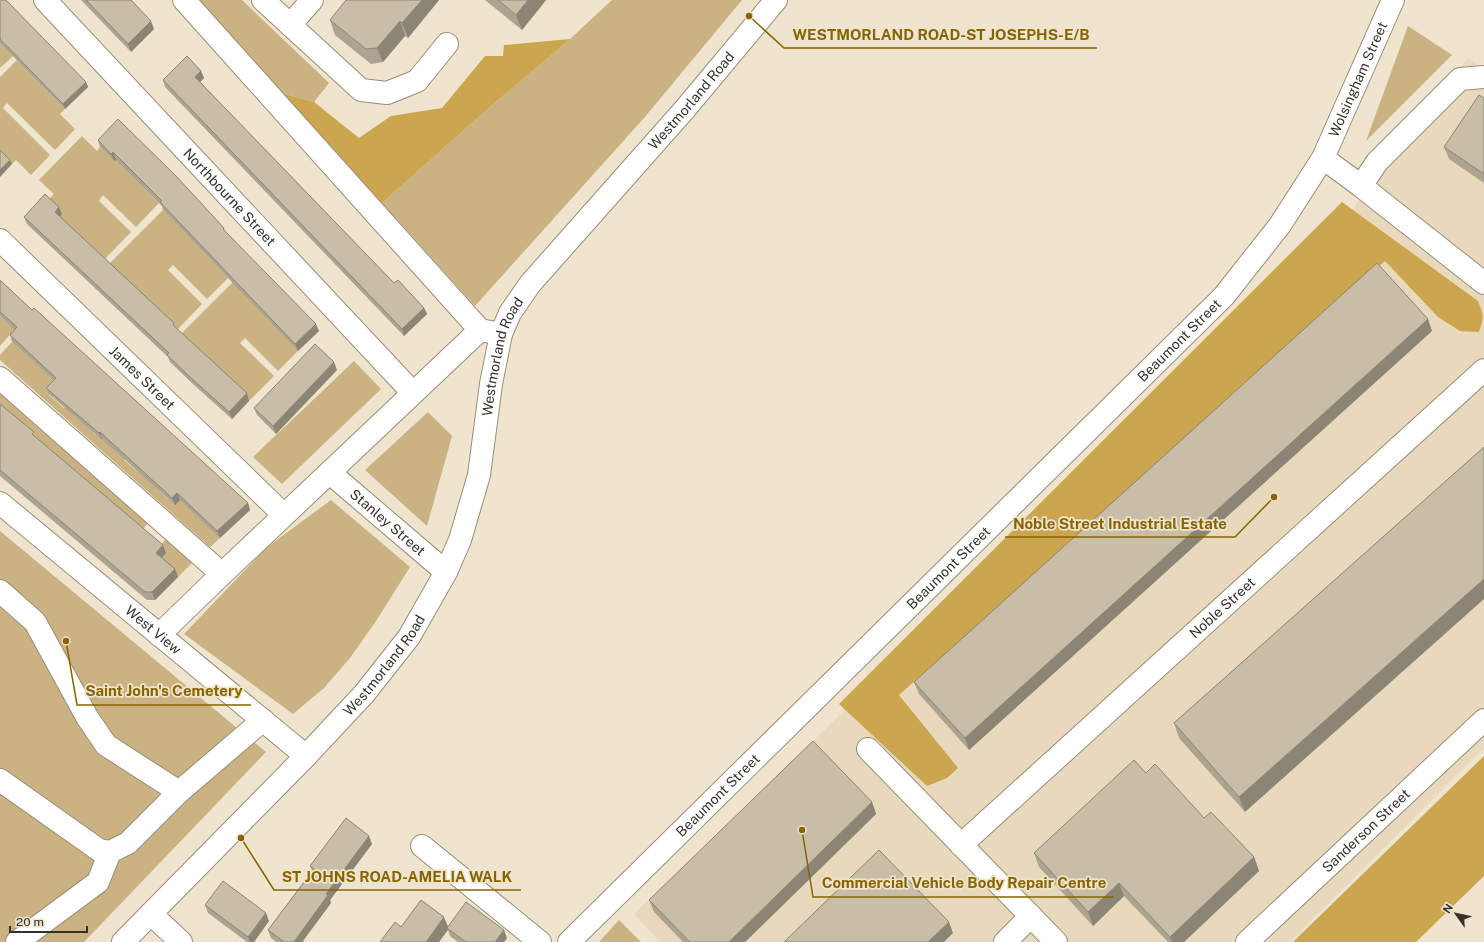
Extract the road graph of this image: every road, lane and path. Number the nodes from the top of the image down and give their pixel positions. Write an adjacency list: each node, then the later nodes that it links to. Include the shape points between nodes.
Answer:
1 (45, 0): 17 (street, Northbourne Street)
2 (184, 0): 14 (street)
3 (263, 0): 7 (street)
4 (312, 0): 7 (street)
5 (776, 0): 14 (street, Westmorland Road, via 680,115 530,284 510,313)
6 (1393, 0): 10 (street, Wolsingham Street)
7 (290, 25): 8 (street, via 361,90 387,93 416,81)
8 (447, 44)
9 (1484, 77): 11 (street, via 1460,79 1376,162)
10 (1323, 158): 11 (street); 40 (street, Beaumont Street, via 1280,225 1224,296)
11 (1361, 186): 13 (street)
12 (0, 240): 20 (street, James Street)
13 (1484, 283)
14 (491, 332): 17 (street); 21 (street, Westmorland Road, via 491,384 479,475 460,540)
15 (1484, 370): 31 (street, Noble Street)
16 (0, 378): 22 (street)
17 (414, 393): 18 (street)
18 (330, 473): 20 (street); 21 (street, Stanley Street)
19 (0, 503): 24 (street, West View)
20 (284, 515): 22 (street)
21 (446, 572): 28 (street, Westmorland Road, via 409,637 364,694)
22 (222, 574): 24 (street)
23 (0, 591): 30 (street, via 35,622 87,717 106,745)
24 (160, 635): 25 (street, West View)
25 (263, 720): 28 (street, West View); 30 (street)
26 (1484, 720): 43 (street, Sanderson Street)
27 (868, 749): 31 (street)
28 (306, 756): 34 (street, Westmorland Road)
29 (0, 780): 33 (street, via 99,850)
30 (179, 792): 33 (street, via 128,843)
31 (961, 845): 35 (street)
32 (422, 846): 39 (street)
33 (110, 852): 36 (street, via 98,882)
34 (151, 914): 37 (street, Westmorland Road); 38 (street)
35 (1031, 916): 41 (street); 42 (street)
36 (17, 942)
37 (123, 942)
38 (181, 942)
39 (540, 942)
40 (569, 942)
41 (1005, 942)
42 (1056, 942)
43 (1247, 942)

